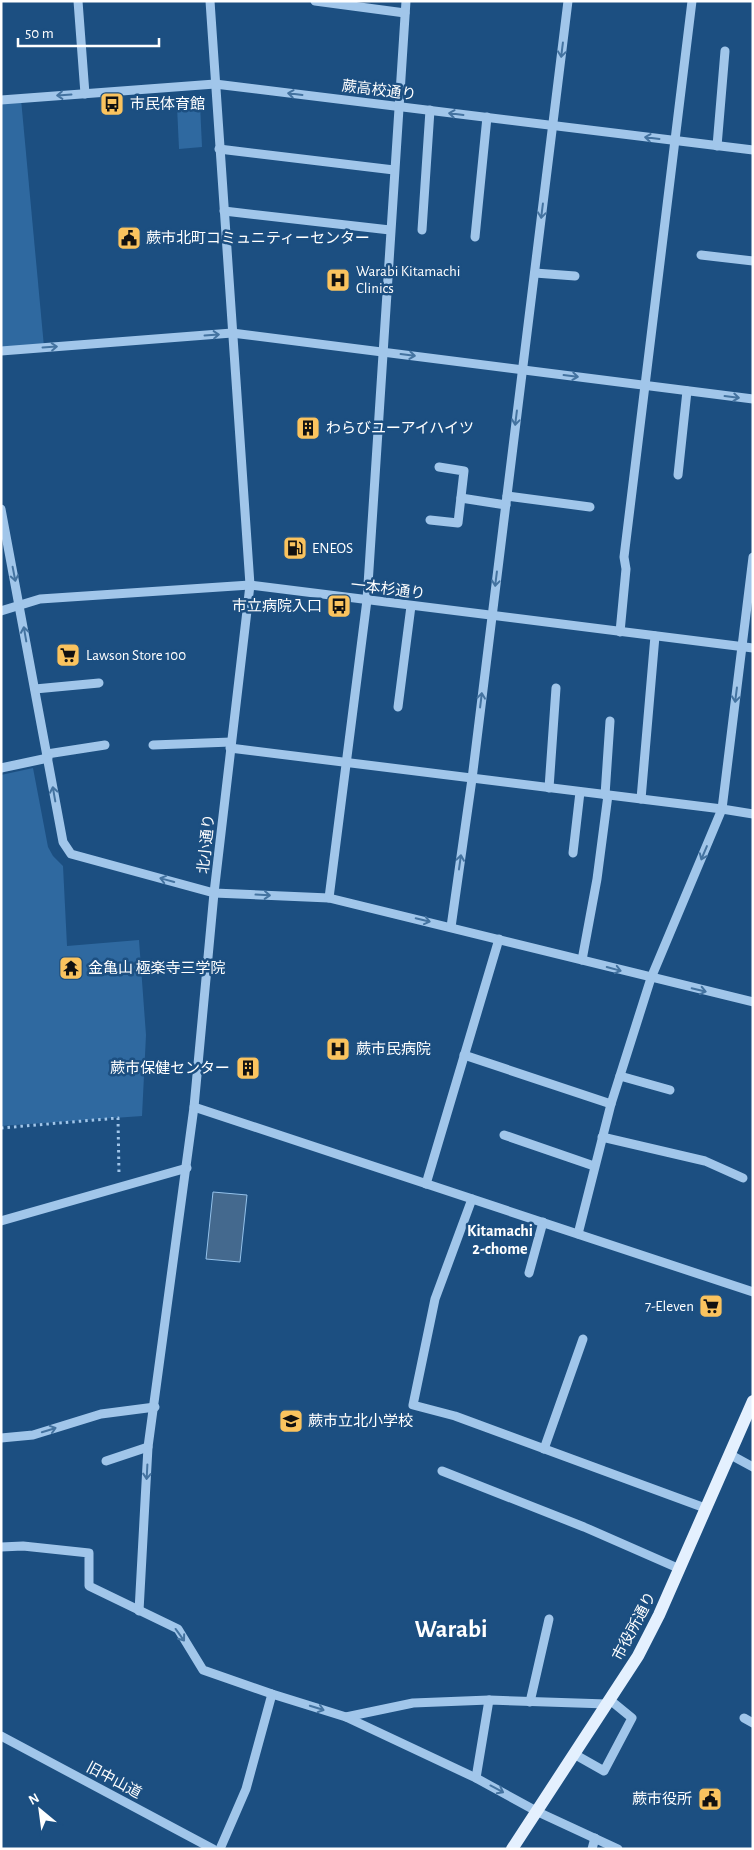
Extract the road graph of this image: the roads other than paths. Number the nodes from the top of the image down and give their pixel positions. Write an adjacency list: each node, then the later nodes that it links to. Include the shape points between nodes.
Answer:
1 (78, 1): 10 (street)
2 (210, 1): 9 (street, 北小通り)
3 (315, 1): 7 (street)
4 (406, 1): 7 (street)
5 (568, 1): 15 (street, one-way to 15)
6 (692, 1): 16 (street)
7 (405, 13): 12 (street)
8 (725, 51): 17 (street)
9 (215, 84): 10 (street, 蕨高校通り); 12 (street, 蕨高校通り, one-way to 9); 18 (street, 北小通り)
10 (85, 94): 11 (street, 蕨高校通り, one-way to 11)
11 (1, 100)
12 (398, 107): 13 (street, 蕨高校通り); 20 (street)
13 (430, 110): 14 (street, 蕨高校通り, one-way to 13); 23 (street)
14 (487, 117): 15 (street, 蕨高校通り); 24 (street)
15 (553, 125): 16 (street, 蕨高校通り, one-way to 15); 27 (street, one-way to 27)
16 (676, 141): 17 (street, 蕨高校通り); 33 (street)
17 (717, 146): 19 (street, 蕨高校通り)
18 (219, 149): 20 (street); 21 (street, 北小通り)
19 (753, 150)
20 (394, 170): 22 (street)
21 (224, 211): 22 (street); 29 (street, 北小通り)
22 (390, 230): 31 (street)
23 (422, 230)
24 (475, 237)
25 (701, 255): 26 (street)
26 (753, 261)
27 (535, 273): 28 (street); 32 (street)
28 (574, 276)
29 (232, 334): 30 (street, one-way to 29); 31 (street); 44 (street, 北小通り)
30 (1, 351)
31 (382, 352): 32 (street, one-way to 32); 45 (street)
32 (522, 370): 33 (street, one-way to 33); 39 (street, one-way to 39)
33 (645, 385): 34 (street); 50 (street, via 624,557 626,569)
34 (686, 391): 35 (street, one-way to 35); 37 (street)
35 (753, 399)
36 (439, 467): 38 (street, via 464,471)
37 (678, 475)
38 (461, 498): 39 (street); 42 (street, via 458,523)
39 (506, 501): 40 (street); 49 (street, one-way to 49)
40 (590, 506)
41 (1, 509): 46 (street, one-way to 46)
42 (430, 520)
43 (753, 557): 52 (street)
44 (250, 585): 45 (street, 一本杉通り); 46 (street, 一本杉通り, via 40,599); 61 (street, 北小通り)
45 (366, 600): 47 (street, 一本杉通り); 63 (street)
46 (20, 604): 48 (street, 一本杉通り); 56 (street, one-way to 46)
47 (411, 606): 49 (street, 一本杉通り); 57 (street)
48 (1, 611)
49 (492, 616): 50 (street, 一本杉通り); 65 (street, one-way to 49)
50 (620, 632): 51 (street, 一本杉通り)
51 (654, 636): 52 (street, 一本杉通り); 69 (street)
52 (742, 646): 53 (street, 一本杉通り); 70 (street, one-way to 70)
53 (753, 648)
54 (99, 683): 56 (street)
55 (556, 688): 66 (street)
56 (35, 690): 62 (street)
57 (398, 707)
58 (610, 721): 68 (street)
59 (105, 745): 62 (street)
60 (153, 745): 61 (street)
61 (231, 745): 63 (street); 73 (street, 北小通り)
62 (47, 756): 64 (street); 73 (street, one-way to 62, via 72,854 63,842)
63 (347, 763): 65 (street); 74 (street)
64 (1, 768)
65 (472, 779): 66 (street); 75 (street, one-way to 65)
66 (550, 788): 67 (street)
67 (580, 792): 68 (street); 72 (street)
68 (607, 795): 69 (street); 77 (street, via 597,879)
69 (641, 799): 70 (street)
70 (722, 809): 71 (street); 78 (street, one-way to 78)
71 (753, 814)
72 (573, 853)
73 (214, 893): 74 (street, one-way to 74); 84 (street, 北小通り)
74 (329, 898): 75 (street, one-way to 75)
75 (451, 927): 76 (street)
76 (499, 939): 77 (street); 80 (street)
77 (582, 960): 78 (street, one-way to 78)
78 (651, 978): 79 (street, one-way to 79); 81 (street)
79 (753, 1002)
80 (464, 1055): 83 (street); 90 (street)
81 (620, 1076): 82 (street); 83 (street)
82 (670, 1090)
83 (611, 1104): 86 (street)
84 (194, 1107): 88 (street, 北小通り); 90 (street)
85 (504, 1135): 87 (street)
86 (602, 1137): 87 (street); 89 (street, via 705,1161)
87 (594, 1166): 94 (street)
88 (187, 1168): 92 (street); 99 (street, 北小通り)
89 (743, 1178)
90 (426, 1184): 91 (street)
91 (472, 1199): 93 (street); 102 (street, via 435,1300 413,1405 455,1416)
92 (1, 1221)
93 (543, 1222): 94 (street); 95 (street)
94 (578, 1234): 96 (street)
95 (529, 1273)
96 (753, 1292)
97 (583, 1339): 102 (street)
98 (753, 1401): 103 (main road, 市役所通り)
99 (155, 1406): 100 (street, one-way to 99, via 33,1435 101,1414); 101 (street, 北小通り)
100 (1, 1438)
101 (148, 1447): 104 (street); 110 (street, 北小通り, one-way to 110)
102 (544, 1449): 107 (street)
103 (729, 1454): 105 (street); 107 (main road, 市役所通り)
104 (106, 1461)
105 (753, 1467)
106 (442, 1471): 109 (street)
107 (705, 1508): 109 (main road, 市役所通り)
108 (1, 1548): 110 (street, via 22,1546 89,1552 88,1586)
109 (680, 1569): 115 (main road, 市役所通り, via 638,1656)
110 (139, 1611): 112 (street, one-way to 112, via 178,1629 203,1670)
111 (549, 1620): 114 (street)
112 (272, 1694): 116 (street, one-way to 116); 125 (street, via 246,1789)
113 (489, 1700): 114 (street); 116 (street, via 413,1703); 121 (street)
114 (530, 1702): 115 (street)
115 (609, 1702): 120 (main road, 市役所通り); 120 (street, via 632,1718 604,1771)
116 (346, 1717): 121 (street)
117 (744, 1718): 118 (street)
118 (753, 1723)
119 (1, 1736): 124 (street, 旧中山道)
120 (574, 1754): 122 (main road, 市役所通り)
121 (476, 1778): 122 (street, one-way to 122)
122 (538, 1812): 123 (street); 126 (main road, 市役所通り)
123 (596, 1838): 127 (street); 128 (street)
124 (213, 1849)
125 (220, 1849)
126 (512, 1849)
127 (592, 1849)
128 (618, 1849)

